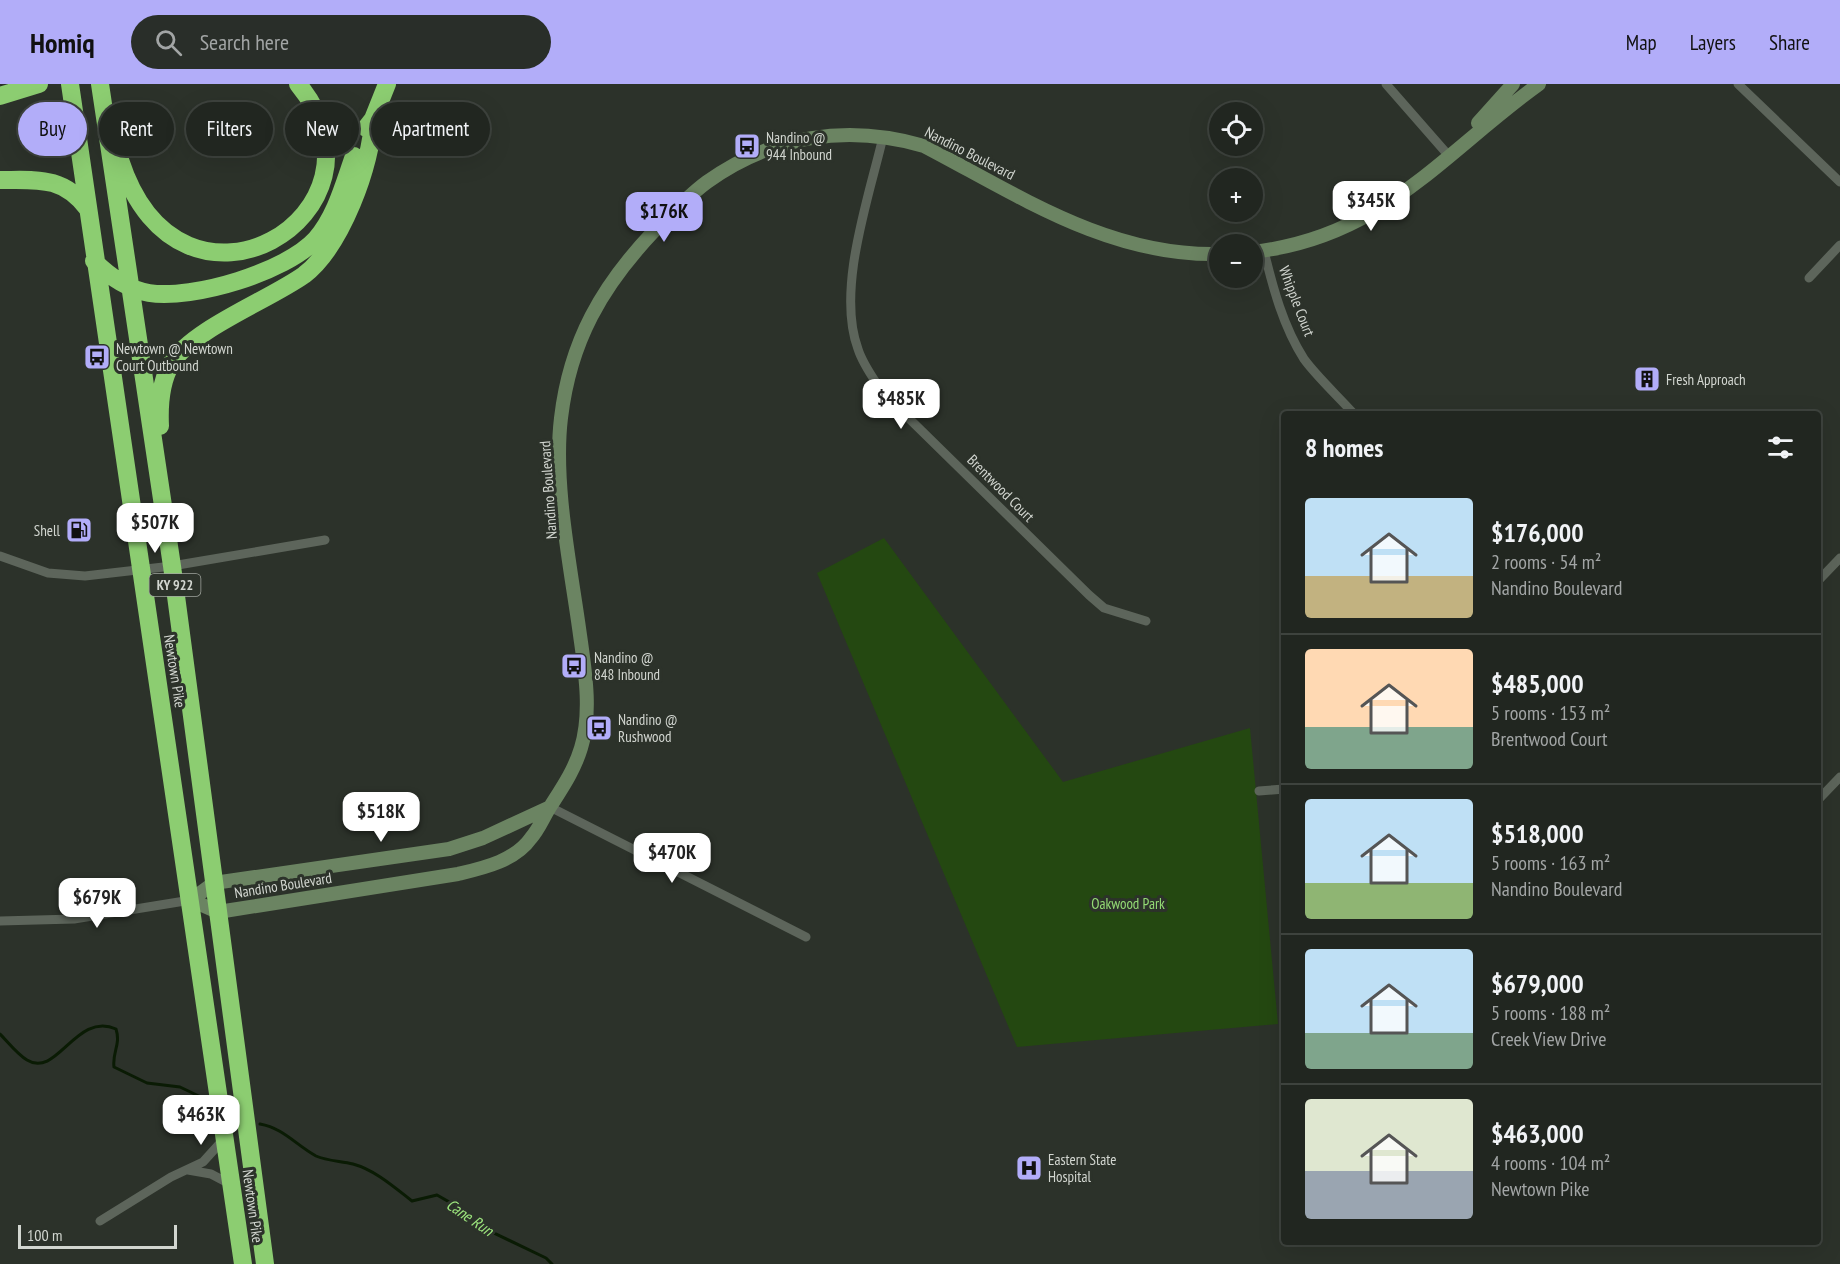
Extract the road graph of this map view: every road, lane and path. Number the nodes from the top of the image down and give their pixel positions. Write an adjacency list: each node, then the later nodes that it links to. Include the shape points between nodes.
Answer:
1 (39, 84): 10 (highway)
2 (70, 84): 22 (highway, Newtown Pike / KY 922)
3 (100, 84): 11 (highway, Newtown Pike / KY 922)
4 (298, 84): 18 (highway, via 322,125 326,154 320,186 292,228 265,245 246,251 213,252 178,242 148,216 131,189)
5 (387, 84): 12 (highway)
6 (1386, 84): 19 (street)
7 (1513, 84): 13 (street)
8 (1539, 84): 13 (street)
9 (1738, 84): 21 (street)
10 (0, 96)
11 (103, 102)
12 (380, 102)
13 (1500, 107): 19 (street)
14 (371, 121): 29 (highway, via 363,131 329,220 316,239 298,254 274,267 195,291 170,294)
15 (883, 137): 25 (street, Nandino Boulevard, via 924,146 1091,232 1142,248); 38 (street, Brentwood Court, via 851,276 852,327 867,368 883,393 1066,574 1104,608); 43 (street, Nandino Boulevard, via 855,134 801,139 729,166 673,211 627,260 594,308 574,359 561,417 559,460 586,679 586,717 582,747 572,773)
16 (371, 143): 31 (highway, via 351,206 318,262 305,274 188,344 172,363 159,406)
17 (111, 156): 29 (highway, Newtown Pike / KY 922)
18 (119, 156)
19 (1449, 156): 24 (street, via 1410,189 1356,222 1297,244)
20 (0, 180): 22 (highway, via 50,181 73,191)
21 (1840, 182)
22 (88, 209): 26 (highway, Newtown Pike / KY 922)
23 (1840, 245): 28 (street)
24 (1263, 250)
25 (1209, 255)
26 (94, 261): 29 (highway); 36 (highway, Newtown Pike / KY 922)
27 (1263, 264): 30 (street, Whipple Court, via 1289,332 1305,360)
28 (1809, 278)
29 (130, 288): 31 (highway, Newtown Pike / KY 922)
30 (1351, 411)
31 (162, 507): 35 (highway, Newtown Pike / KY 922)
32 (325, 540): 35 (street)
33 (0, 556): 36 (street, via 48,573 68,575)
34 (1840, 558): 37 (street)
35 (172, 566): 36 (street); 44 (highway, Newtown Pike / KY 922)
36 (141, 569): 45 (highway, Newtown Pike / KY 922)
37 (1821, 578)
38 (1146, 621)
39 (1840, 777): 42 (street)
40 (1281, 789): 41 (street)
41 (1259, 791)
42 (1821, 797)
43 (550, 807): 44 (street, Nandino Boulevard, via 449,849); 46 (street, Nandino Boulevard, via 523,847 481,868); 48 (street)
44 (214, 882): 45 (street, Nandino Boulevard); 46 (highway, Newtown Pike / KY 922)
45 (191, 900): 46 (street, Nandino Boulevard); 47 (street, via 74,919); 49 (highway, Newtown Pike / KY 922)
46 (218, 912): 54 (highway, Newtown Pike / KY 922)
47 (0, 921)
48 (806, 937)
49 (225, 1130): 50 (street, via 221,1145); 51 (highway, Newtown Pike / KY 922)
50 (188, 1170): 51 (street, via 211,1174); 52 (street)
51 (232, 1185): 53 (highway, Newtown Pike / KY 922)
52 (100, 1221)
53 (243, 1264)
54 (265, 1264)

